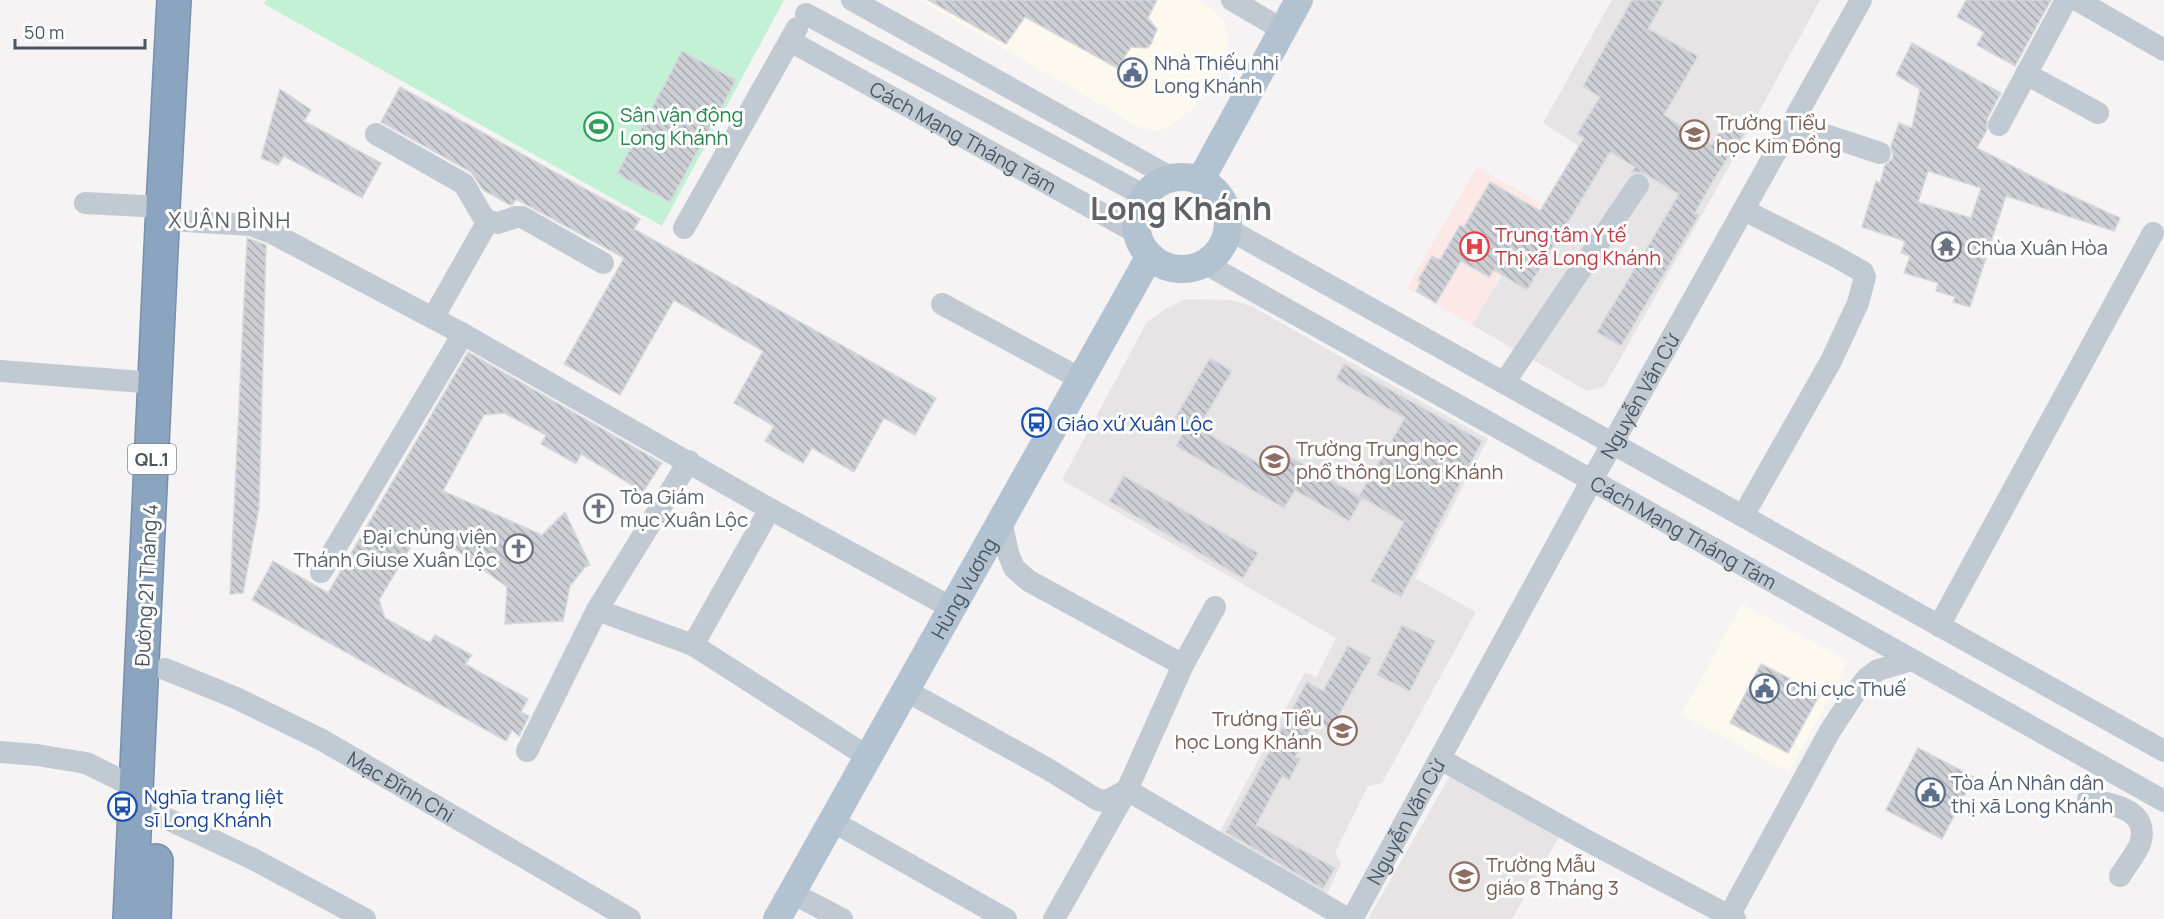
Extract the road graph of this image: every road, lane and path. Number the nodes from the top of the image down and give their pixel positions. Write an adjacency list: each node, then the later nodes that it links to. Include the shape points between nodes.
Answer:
1 (174, 0): 25 (highway, Đường 21 Tháng 4 / QL.1)
2 (194, 0): 25 (highway, Đường 21 Tháng 4 / QL.1)
3 (852, 0): 19 (street)
4 (1232, 0): 10 (street)
5 (1299, 0): 10 (main road)
6 (1861, 0): 15 (street, Nguyễn Văn Cừ)
7 (2066, 0): 13 (street)
8 (2077, 0): 12 (street)
9 (809, 7): 11 (street); 22 (street, Cách Mạng Tháng Tám)
10 (1283, 30): 20 (main road)
11 (790, 41): 27 (street); 30 (street, Cách Mạng Tháng Tám)
12 (2164, 50)
13 (2026, 74): 14 (street); 16 (street)
14 (2098, 113)
15 (1792, 124): 18 (street); 24 (street, Nguyễn Văn Cừ)
16 (1999, 125)
17 (376, 134): 26 (street, via 464,184)
18 (1880, 153)
19 (1172, 178): 20 (main road); 22 (main road)
20 (1200, 181): 28 (main road, via 1216,192 1226,210)
21 (1638, 185): 39 (street)
22 (1145, 196): 30 (main road, via 1137,215)
23 (86, 203): 25 (street)
24 (1744, 210): 40 (street, Nguyễn Văn Cừ); 44 (street, via 1833,255 1865,277 1858,303 1831,361)
25 (174, 214): 34 (street, via 261,227); 38 (highway, Đường 21 Tháng 4 / QL.1); 54 (highway, Đường 21 Tháng 4 / QL.1)
26 (488, 221): 31 (street, via 498,223 522,217); 34 (street)
27 (684, 228)
28 (1228, 229): 32 (main road, via 1220,249); 39 (street)
29 (2153, 233): 50 (street)
30 (1143, 244): 32 (main road, via 1166,266 1186,269); 37 (main road, Hùng Vương)
31 (603, 263)
32 (1204, 263): 42 (street, Cách Mạng Tháng Tám)
33 (942, 304): 37 (street)
34 (433, 318): 35 (street)
35 (463, 334): 41 (street); 46 (street)
36 (0, 371): 38 (street)
37 (1081, 379): 45 (main road, Hùng Vương)
38 (155, 383): 61 (highway, Đường 21 Tháng 4 / QL.1)
39 (1504, 383): 40 (street)
40 (1613, 444): 42 (street, Nguyễn Văn Cừ); 44 (street)
41 (689, 461): 43 (street); 49 (street)
42 (1592, 480): 52 (street, Cách Mạng Tháng Tám); 60 (street, Nguyễn Văn Cừ)
43 (771, 509): 48 (street); 51 (street)
44 (1743, 516): 50 (street)
45 (1001, 520): 48 (main road, Hùng Vương); 53 (street, via 1014,568 1029,581)
46 (321, 572)
47 (1215, 607): 53 (street)
48 (952, 608): 55 (main road, Hùng Vương)
49 (597, 610): 51 (street); 56 (street)
50 (1939, 626): 57 (street)
51 (693, 645): 59 (street)
52 (1912, 660): 63 (street, Cách Mạng Tháng Tám); 70 (street, via 1878,670 1855,693 1825,740)
53 (1183, 665): 62 (street)
54 (165, 669): 66 (highway, Đường 21 Tháng 4 / QL.1); 74 (street, Mạc Đĩnh Chi, via 322,740)
55 (907, 689): 59 (main road, Hùng Vương); 62 (street, via 1098,800 1107,801)
56 (527, 751)
57 (2164, 751)
58 (0, 752): 61 (street, via 86,763)
59 (868, 757): 67 (main road, Hùng Vương)
60 (1440, 759): 70 (street); 80 (street, Nguyễn Văn Cừ)
61 (137, 788): 71 (highway, Đường 21 Tháng 4 / QL.1)
62 (1127, 790): 78 (street); 79 (street)
63 (2157, 796): 65 (street)
64 (2088, 799): 65 (street)
65 (2133, 812): 68 (street, via 2141,828 2140,844)
66 (157, 814): 72 (highway, Đường 21 Tháng 4 / QL.1); 73 (street, via 253,859)
67 (832, 821): 69 (main road, Hùng Vương); 77 (street)
68 (2120, 876)
69 (792, 893): 75 (main road, Hùng Vương); 76 (street)
70 (1732, 918)
71 (130, 919)
72 (154, 919)
73 (365, 919)
74 (630, 919)
75 (777, 919)
76 (842, 919)
77 (1006, 919)
78 (1054, 919)
79 (1348, 919)
80 (1353, 919)

